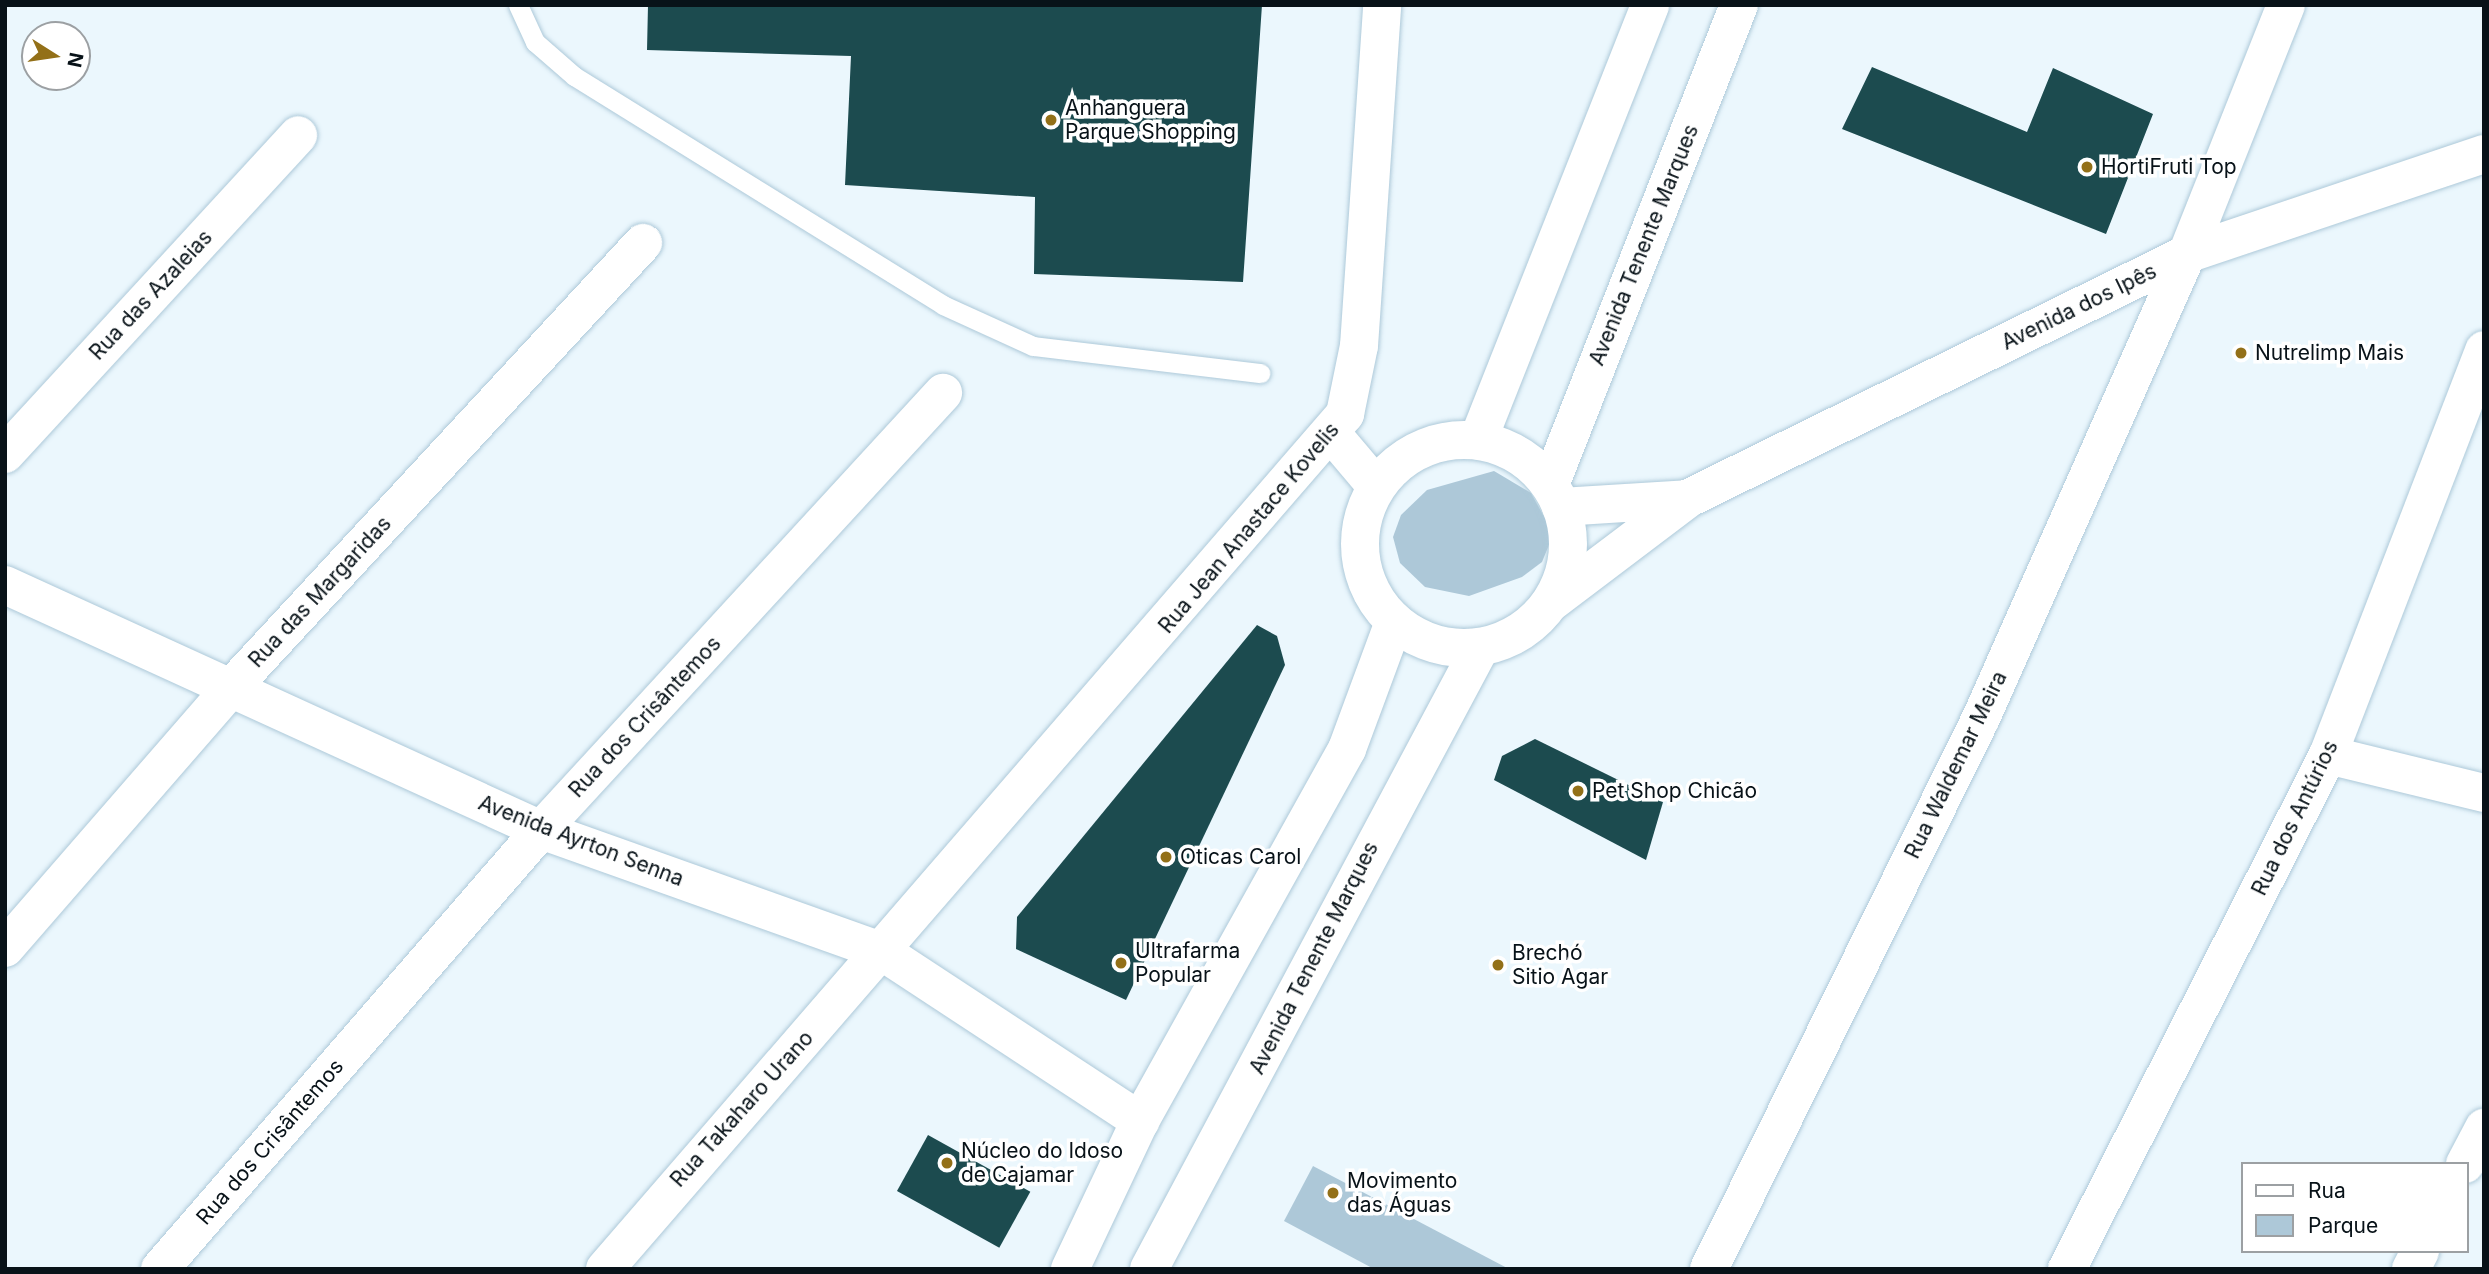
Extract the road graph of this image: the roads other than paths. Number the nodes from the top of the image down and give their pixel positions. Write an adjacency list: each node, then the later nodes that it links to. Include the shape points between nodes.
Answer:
1 (518, 5): 11 (lane, via 535,42 574,76 943,305 1033,346)
2 (1382, 5): 13 (street, Rua Jean Anastace Kovelis, via 1359,346 1345,414)
3 (1650, 5): 14 (street)
4 (1739, 5): 17 (street, Avenida Tenente Marques)
5 (2286, 5): 9 (street, Rua Waldemar Meira)
6 (298, 135): 15 (street, Rua das Azaleias)
7 (2484, 154): 9 (street, Avenida dos Ipês)
8 (643, 243): 23 (street, Rua das Margaridas)
9 (2187, 254): 18 (street, Avenida dos Ipês); 37 (street, Rua Waldemar Meira, via 1981,718)
10 (2484, 350): 24 (street, Rua dos Antúrios)
11 (1260, 373)
12 (943, 393): 26 (street, Rua dos Crisântemos)
13 (1332, 434): 16 (street); 28 (street, Rua Jean Anastace Kovelis)
14 (1478, 440): 16 (street, Avenida Tenente Marques, via 1421,448); 17 (street, Avenida Tenente Marques, via 1514,453)
15 (5, 454)
16 (1376, 486): 21 (street, Avenida Tenente Marques, via 1363,513 1360,553 1375,600)
17 (1556, 496): 18 (street, Avenida dos Ipês); 20 (street, Avenida Tenente Marques, via 1567,556)
18 (1689, 498): 20 (street, Avenida dos Ipês)
19 (5, 585): 23 (street, Avenida Ayrton Senna)
20 (1550, 603): 22 (street, Avenida Tenente Marques, via 1520,632)
21 (1394, 622): 22 (street, Avenida Tenente Marques, via 1420,640); 29 (street, via 1347,749)
22 (1480, 648): 36 (street, Avenida Tenente Marques)
23 (230, 689): 26 (street, Avenida Ayrton Senna); 27 (street, Rua das Margaridas)
24 (2329, 755): 25 (street); 38 (street, Rua dos Antúrios)
25 (2484, 793)
26 (541, 830): 28 (street, Avenida Ayrton Senna); 33 (street, Rua dos Crisântemos)
27 (5, 948)
28 (883, 953): 29 (street, Avenida Ayrton Senna); 34 (street, Rua Takaharo Urano, via 717,1133)
29 (1140, 1121): 35 (street)
30 (2484, 1128): 31 (street)
31 (2466, 1162)
32 (2419, 1253): 39 (street)
33 (160, 1269)
34 (606, 1269)
35 (1070, 1269)
36 (1149, 1269)
37 (1709, 1269)
38 (2067, 1269)
39 (2411, 1269)

